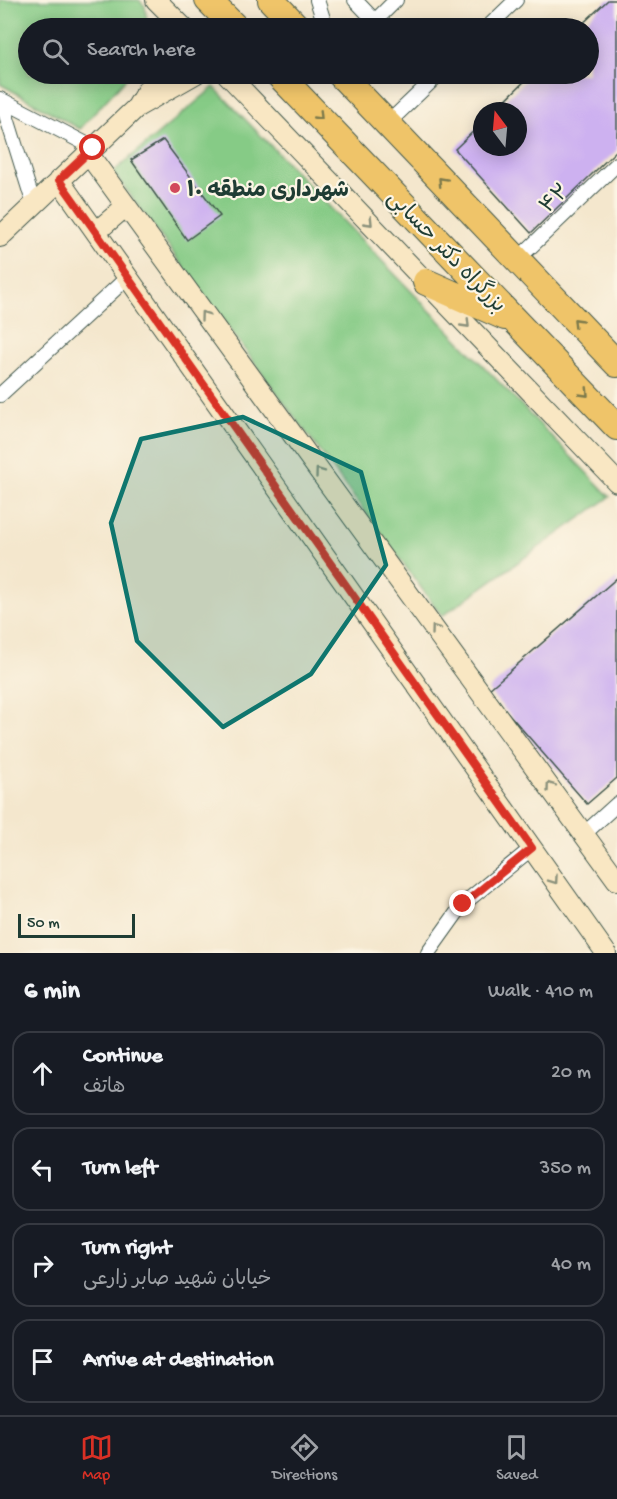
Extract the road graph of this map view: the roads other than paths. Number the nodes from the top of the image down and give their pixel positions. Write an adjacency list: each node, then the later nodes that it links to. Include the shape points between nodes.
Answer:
1 (208, 0): 10 (highway)
2 (271, 0): 11 (highway)
3 (316, 0): 12 (street)
4 (355, 0): 13 (street)
5 (396, 0): 14 (street)
6 (516, 0): 15 (street)
7 (159, 3): 8 (street); 9 (street)
8 (165, 18)
9 (174, 18)
10 (226, 18)
11 (288, 18)
12 (322, 18)
13 (372, 18)
14 (378, 18)
15 (497, 18)
16 (151, 84): 23 (street)
17 (177, 84): 23 (street)
18 (236, 84): 34 (street, one-way to 34)
19 (288, 84): 35 (highway, بزرگراه دکتر حسابی, one-way to 35)
20 (351, 84): 24 (highway, بزرگراه دکتر حسابی)
21 (429, 84): 24 (street)
22 (1, 101): 25 (street); 28 (street)
23 (137, 107): 25 (street)
24 (388, 123): 32 (highway, بزرگراه دکتر حسابی, one-way to 24)
25 (90, 150): 27 (street); 29 (street)
26 (617, 164): 32 (street, ۴۲)
27 (59, 180): 28 (street); 30 (street)
28 (34, 205): 31 (street)
29 (125, 207): 30 (street); 41 (street, one-way to 29)
30 (96, 232): 33 (street)
31 (0, 237)
32 (517, 260): 36 (highway, بزرگراه دکتر حسابی, one-way to 32)
33 (128, 277): 37 (street); 42 (street)
34 (426, 282): 35 (highway); 39 (street, one-way to 39)
35 (515, 321): 38 (highway, بزرگراه دکتر حسابی, one-way to 38)
36 (617, 364)
37 (0, 395)
38 (617, 427)
39 (617, 482)
40 (617, 804): 41 (street)
41 (585, 833): 43 (street)
42 (532, 848): 44 (street, via 463,904); 45 (street, one-way to 45)
43 (617, 880)
44 (428, 953)
45 (606, 953)

